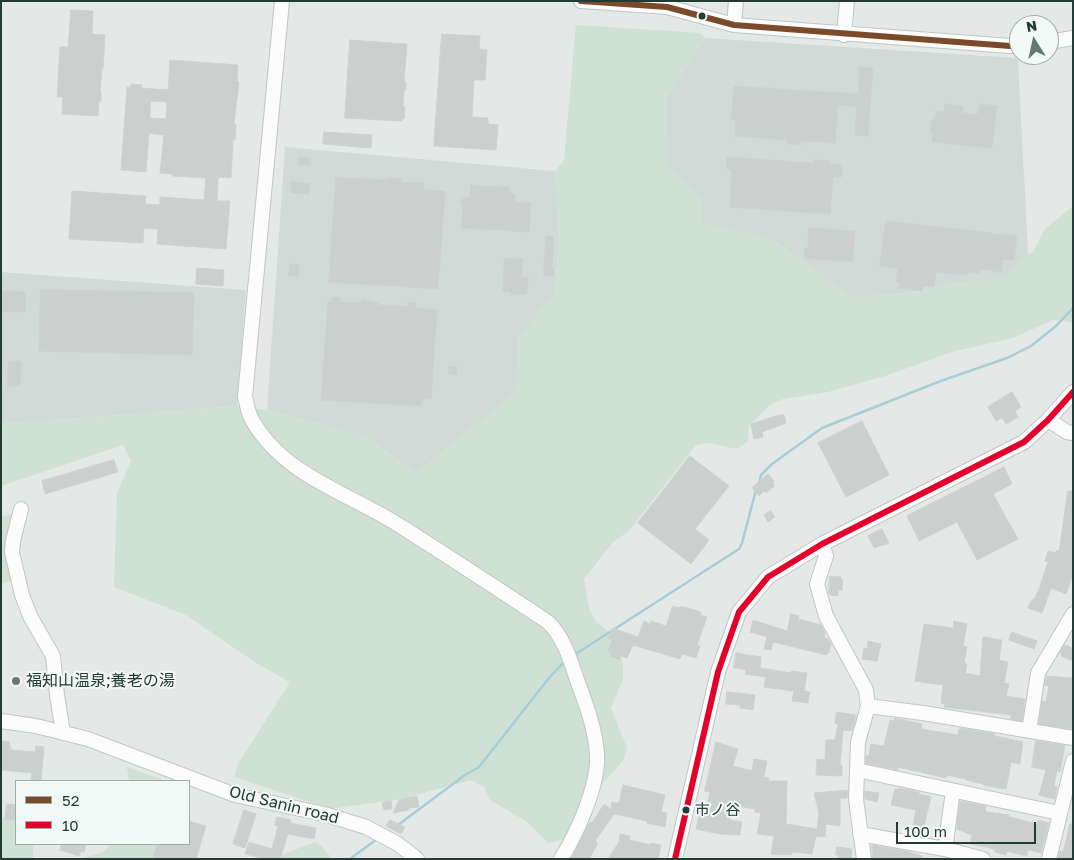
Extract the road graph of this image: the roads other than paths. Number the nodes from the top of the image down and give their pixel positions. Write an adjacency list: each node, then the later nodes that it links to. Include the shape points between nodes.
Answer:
1 (282, 1): 28 (street, via 245,396 250,417 266,440 299,470 388,518 557,631 567,650 593,726 597,756 586,807)
2 (581, 1): 5 (street, via 667,7)
3 (736, 1): 5 (street)
4 (847, 1): 6 (street)
5 (734, 26): 6 (street)
6 (844, 34): 9 (street)
7 (1073, 38): 8 (street)
8 (1059, 40)
9 (1009, 46)
10 (1073, 392): 11 (street)
11 (1048, 420): 12 (street); 14 (street, via 1024,442)
12 (1073, 433)
13 (21, 510): 19 (street, via 12,552 30,616 54,656)
14 (822, 544): 16 (street, via 826,556 817,584 826,616 866,690); 29 (street, via 768,577 739,612 718,672)
15 (1073, 614): 18 (street, via 1038,673)
16 (868, 706): 18 (street); 22 (street, via 858,742)
17 (1, 721): 19 (street, Old Sanin road)
18 (1029, 731): 20 (street)
19 (63, 733): 27 (street, Old Sanin road, via 88,738 235,795 324,814 366,827 398,844)
20 (1073, 738)
21 (1073, 761): 24 (street)
22 (857, 770): 23 (street); 25 (street)
23 (953, 791): 24 (street); 26 (street)
24 (1059, 813): 32 (street)
25 (860, 834): 26 (street); 30 (street)
26 (945, 849): 31 (street)
27 (417, 859)
28 (561, 859)
29 (675, 859)
30 (864, 859)
31 (983, 859)
32 (1049, 859)

